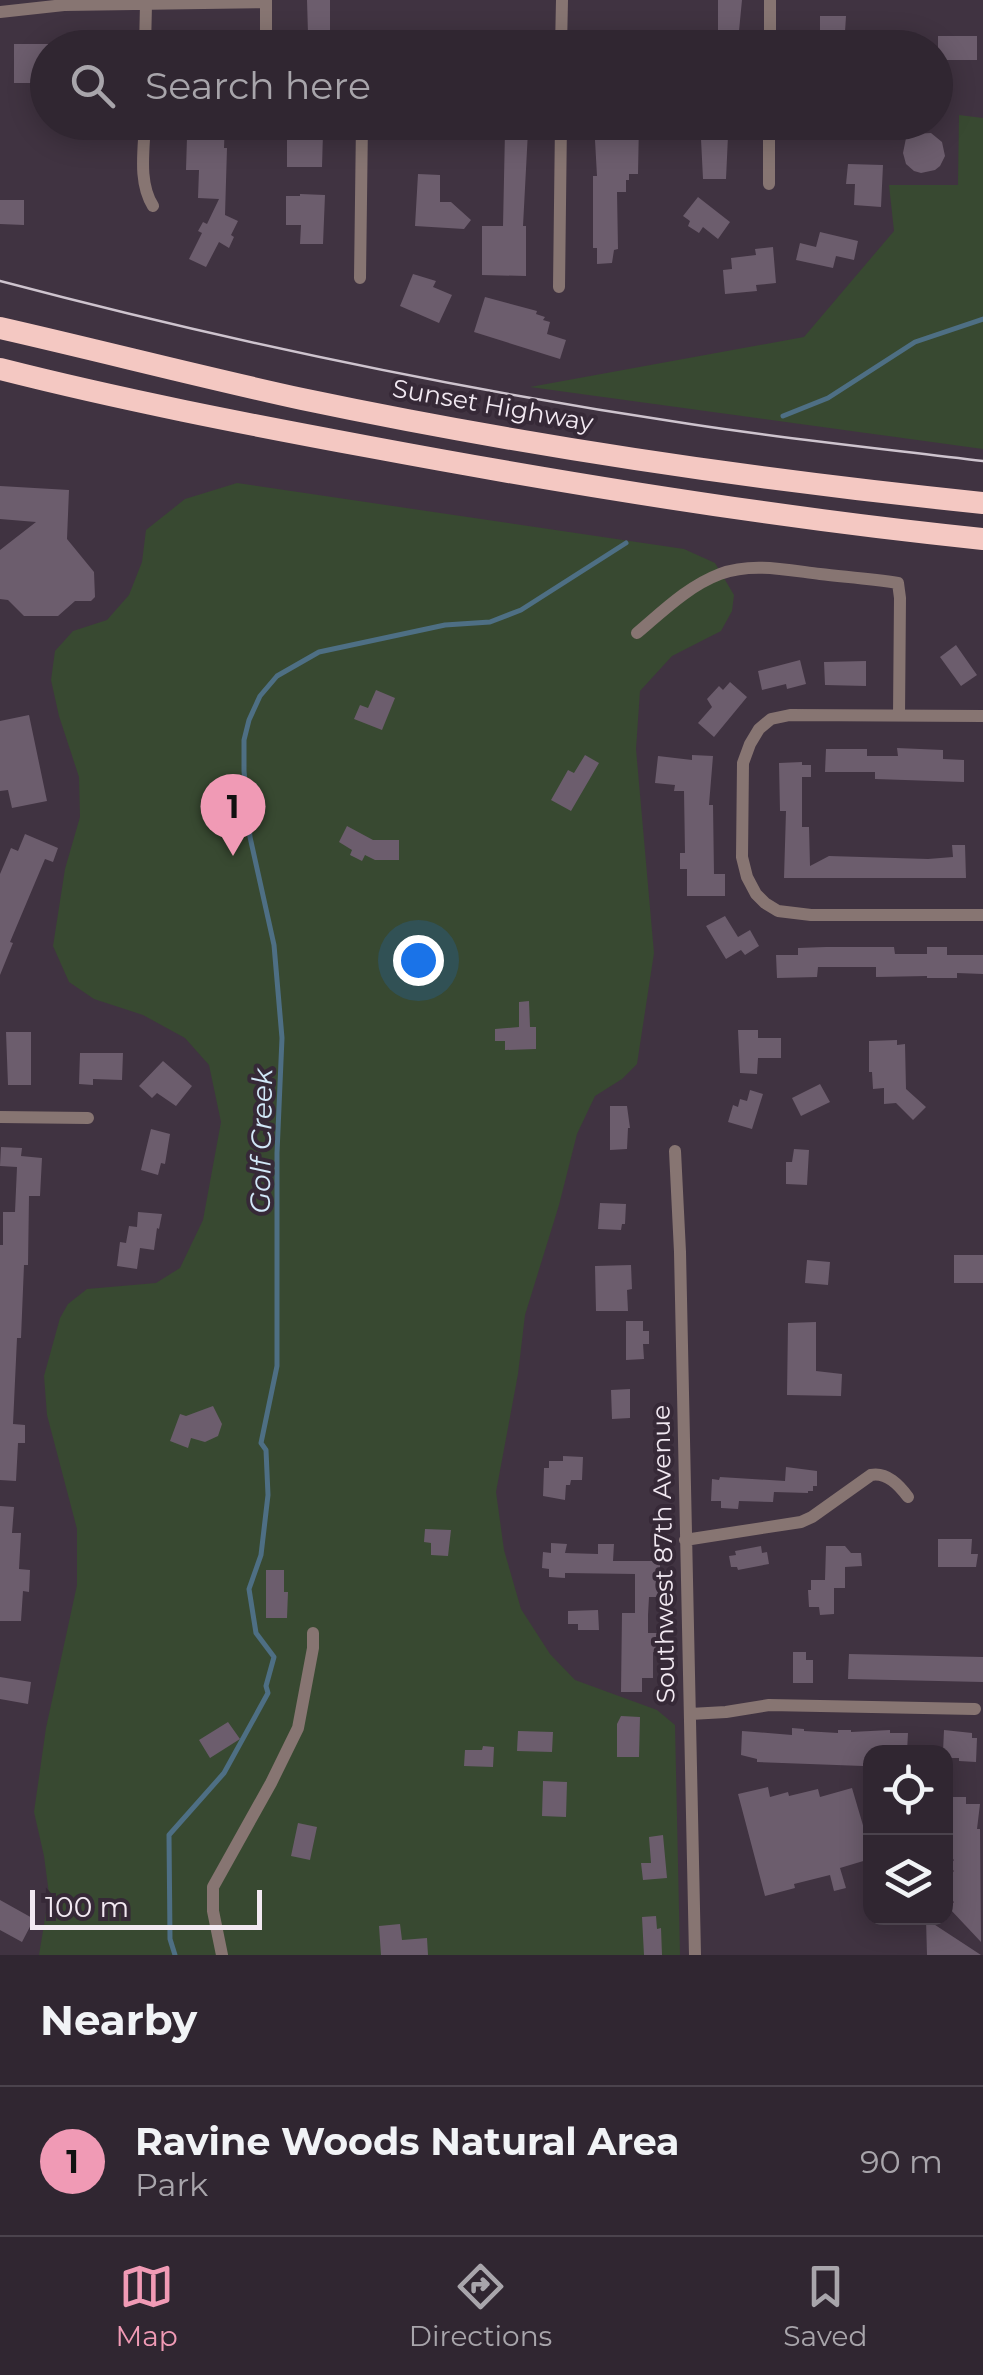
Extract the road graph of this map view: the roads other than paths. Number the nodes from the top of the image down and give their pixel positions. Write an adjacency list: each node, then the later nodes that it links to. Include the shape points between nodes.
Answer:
1 (562, 0): 8 (street)
2 (770, 0): 9 (street)
3 (266, 1): 4 (street); 7 (street)
4 (146, 4): 5 (street); 6 (street)
5 (0, 12)
6 (146, 30)
7 (266, 30)
8 (562, 30)
9 (770, 30)
10 (144, 140): 15 (street, via 144,182)
11 (362, 140): 16 (street)
12 (560, 140): 17 (street)
13 (769, 140): 14 (street)
14 (769, 184)
15 (153, 206)
16 (360, 278)
17 (559, 287)
18 (0, 328): 20 (highway, Sunset Highway, via 463,429 792,481)
19 (0, 370): 21 (highway, via 459,464)
20 (983, 503)
21 (983, 539)
22 (637, 633): 23 (street, via 699,585 738,570 766,567 898,583)
23 (898, 715): 24 (street); 25 (street, via 790,716 759,729 744,763 746,877 778,911)
24 (983, 716)
25 (983, 915)
26 (0, 1117): 27 (street)
27 (88, 1118)
28 (675, 1151): 30 (street, Southwest 87th Avenue)
29 (908, 1497): 30 (street, via 887,1477 871,1475 802,1522)
30 (684, 1540): 33 (street, Southwest 87th Avenue)
31 (313, 1633): 34 (street, via 298,1728 212,1887)
32 (974, 1709): 33 (street, via 768,1705)
33 (690, 1714): 35 (street, Southwest 87th Avenue)
34 (222, 1955)
35 (695, 1955)

